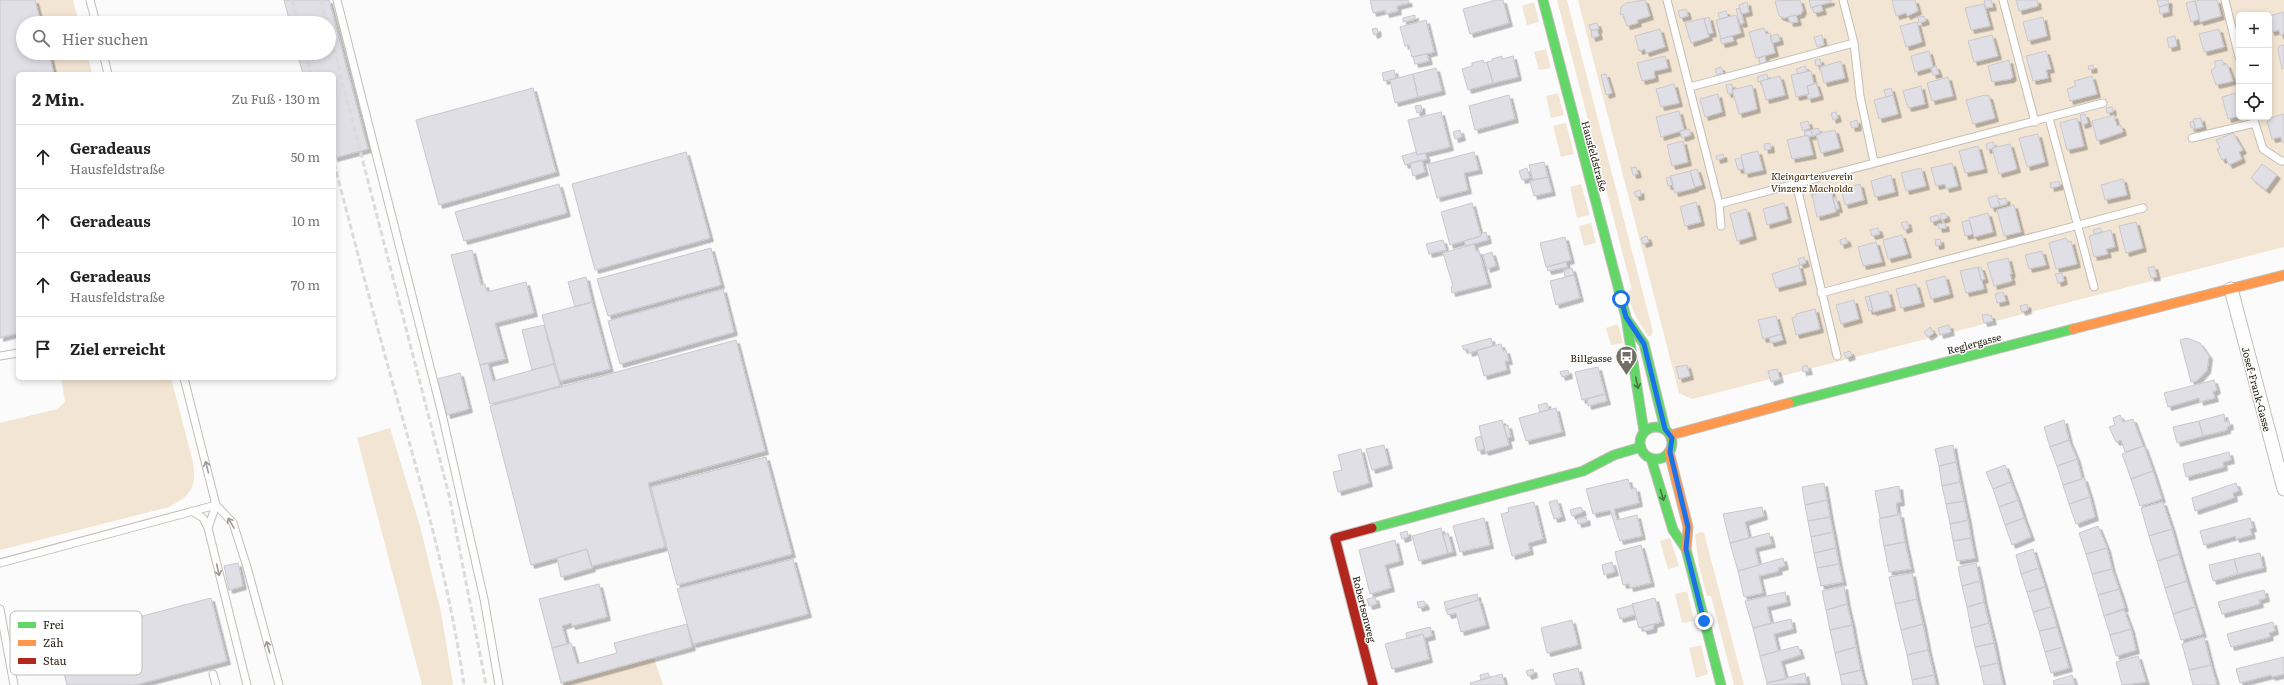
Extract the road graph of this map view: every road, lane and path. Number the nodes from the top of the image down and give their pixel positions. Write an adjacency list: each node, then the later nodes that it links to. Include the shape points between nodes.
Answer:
1 (90, 0): 8 (lane)
2 (337, 0): 54 (lane, via 442,414 481,585)
3 (1543, 0): 30 (street, Hausfeldstraße)
4 (1667, 0): 13 (lane)
5 (1843, 0): 9 (lane)
6 (2004, 0): 17 (lane)
7 (2225, 0): 10 (lane)
8 (94, 16)
9 (1854, 43): 13 (lane); 20 (lane, via 1860,96)
10 (2237, 48)
11 (105, 60): 12 (lane)
12 (108, 72)
13 (1690, 87): 22 (lane)
14 (2103, 103): 15 (lane)
15 (2049, 118): 17 (lane); 25 (lane)
16 (2254, 120): 18 (lane); 19 (lane, via 2263,149 2280,161)
17 (2035, 122): 20 (lane)
18 (2192, 138)
19 (2284, 160)
20 (1874, 162): 21 (lane)
21 (1796, 183): 22 (lane); 29 (lane)
22 (1719, 204): 24 (lane)
23 (2143, 208): 25 (lane)
24 (1721, 226)
25 (2077, 226): 27 (lane); 29 (lane)
26 (2284, 275): 28 (street, Reglergasse)
27 (2094, 287)
28 (2231, 289): 36 (street, Reglergasse); 40 (street, Josef-Frank-Gasse)
29 (1821, 293): 33 (lane)
30 (1626, 317): 35 (street, Hausfeldstraße, one-way to 35, via 1628,344 1643,408); 36 (street, Hausfeldstraße, via 1644,344)
31 (16, 353): 32 (lane)
32 (0, 356)
33 (1836, 356)
34 (185, 380): 41 (lane, one-way to 34)
35 (1644, 432): 36 (street, via 1654,427); 37 (street)
36 (1668, 432): 38 (street, via 1672,444)
37 (1641, 447): 39 (street); 55 (street, Robertsonweg, via 1614,455 1583,471 1335,538)
38 (1670, 452): 39 (street, via 1661,458); 44 (street, via 1688,527)
39 (1651, 458): 44 (street, one-way to 44, via 1673,530)
40 (2284, 489)
41 (216, 505): 42 (lane); 43 (lane); 53 (lane, one-way to 41, via 247,567 232,523)
42 (192, 511): 43 (lane, via 203,518); 45 (lane)
43 (208, 528): 52 (lane, one-way to 52)
44 (1686, 549): 56 (street)
45 (0, 563)
46 (0, 609): 47 (lane)
47 (10, 663)
48 (213, 674): 51 (lane)
49 (12, 675): 50 (lane)
50 (14, 685)
51 (216, 685)
52 (246, 685)
53 (278, 685)
54 (500, 685)
55 (1373, 685)
56 (1721, 685)

